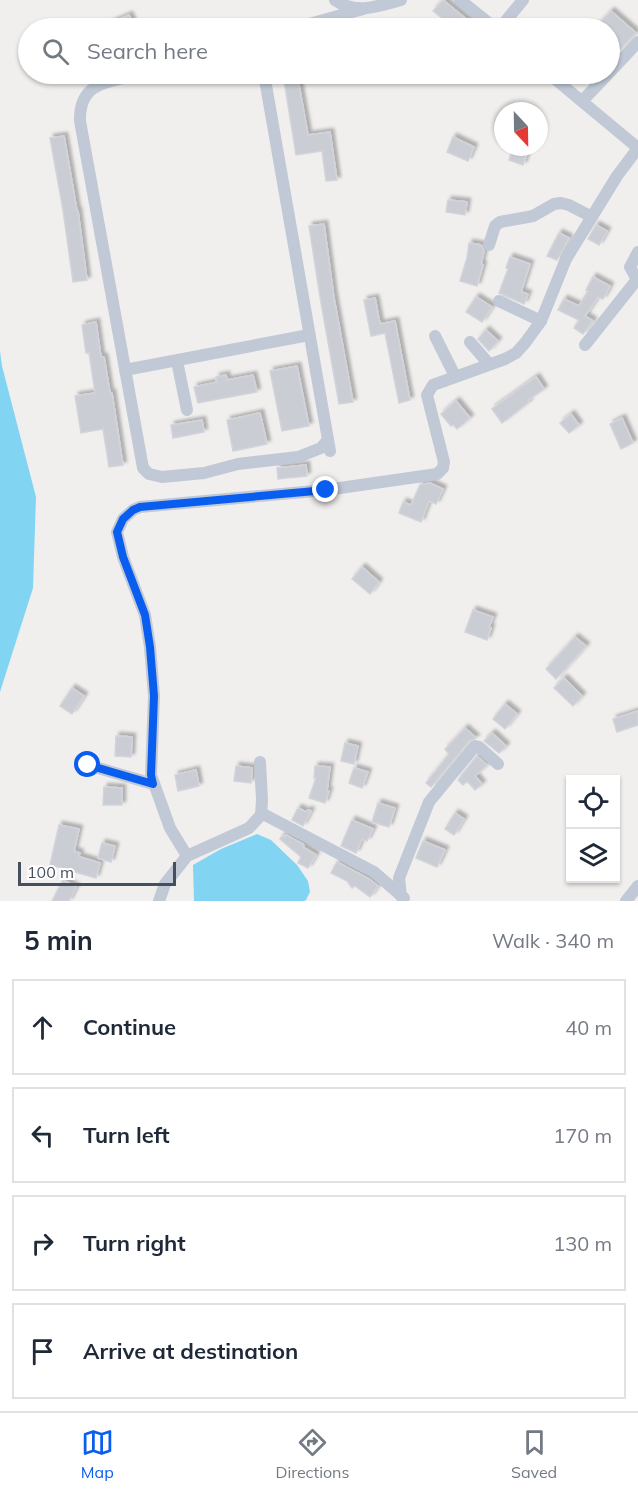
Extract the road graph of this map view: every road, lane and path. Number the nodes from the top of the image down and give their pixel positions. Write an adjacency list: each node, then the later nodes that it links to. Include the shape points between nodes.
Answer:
1 (335, 0): 5 (street)
2 (401, 0): 5 (street)
3 (460, 0): 7 (street)
4 (523, 0): 8 (street)
5 (363, 9): 6 (street)
6 (331, 18)
7 (482, 18)
8 (508, 18)
9 (638, 42): 10 (street)
10 (620, 61)
11 (103, 84): 27 (street, via 82,99 80,121)
12 (266, 84): 21 (street)
13 (561, 84): 15 (street)
14 (598, 84): 15 (street)
15 (582, 101): 16 (street, via 638,147)
16 (592, 217): 17 (street, via 569,205 554,204 533,216 500,222); 20 (street, via 566,259)
17 (489, 245)
18 (638, 252): 24 (street, via 630,267 635,282)
19 (499, 301): 20 (street)
20 (541, 321): 26 (street, via 516,353)
21 (309, 335): 25 (street); 27 (street, via 329,445 298,457 181,476 149,474 143,468)
22 (435, 336): 28 (street)
23 (470, 342): 26 (street)
24 (585, 345)
25 (177, 361): 27 (street); 29 (street)
26 (489, 364): 28 (street)
27 (125, 370)
28 (455, 376): 33 (street, via 433,385 426,395 444,462 437,474 331,489 140,507 123,519 117,532 145,615 150,647)
29 (187, 410)
30 (260, 762): 34 (street)
31 (498, 764): 37 (street, via 475,746 429,802 399,878)
32 (88, 765): 33 (street)
33 (153, 784): 35 (street, via 170,828)
34 (261, 815): 35 (street, via 249,828); 37 (street, via 374,872)
35 (187, 856): 38 (street, via 165,884)
36 (638, 886): 39 (street)
37 (404, 898)
38 (159, 901)
39 (626, 901)

